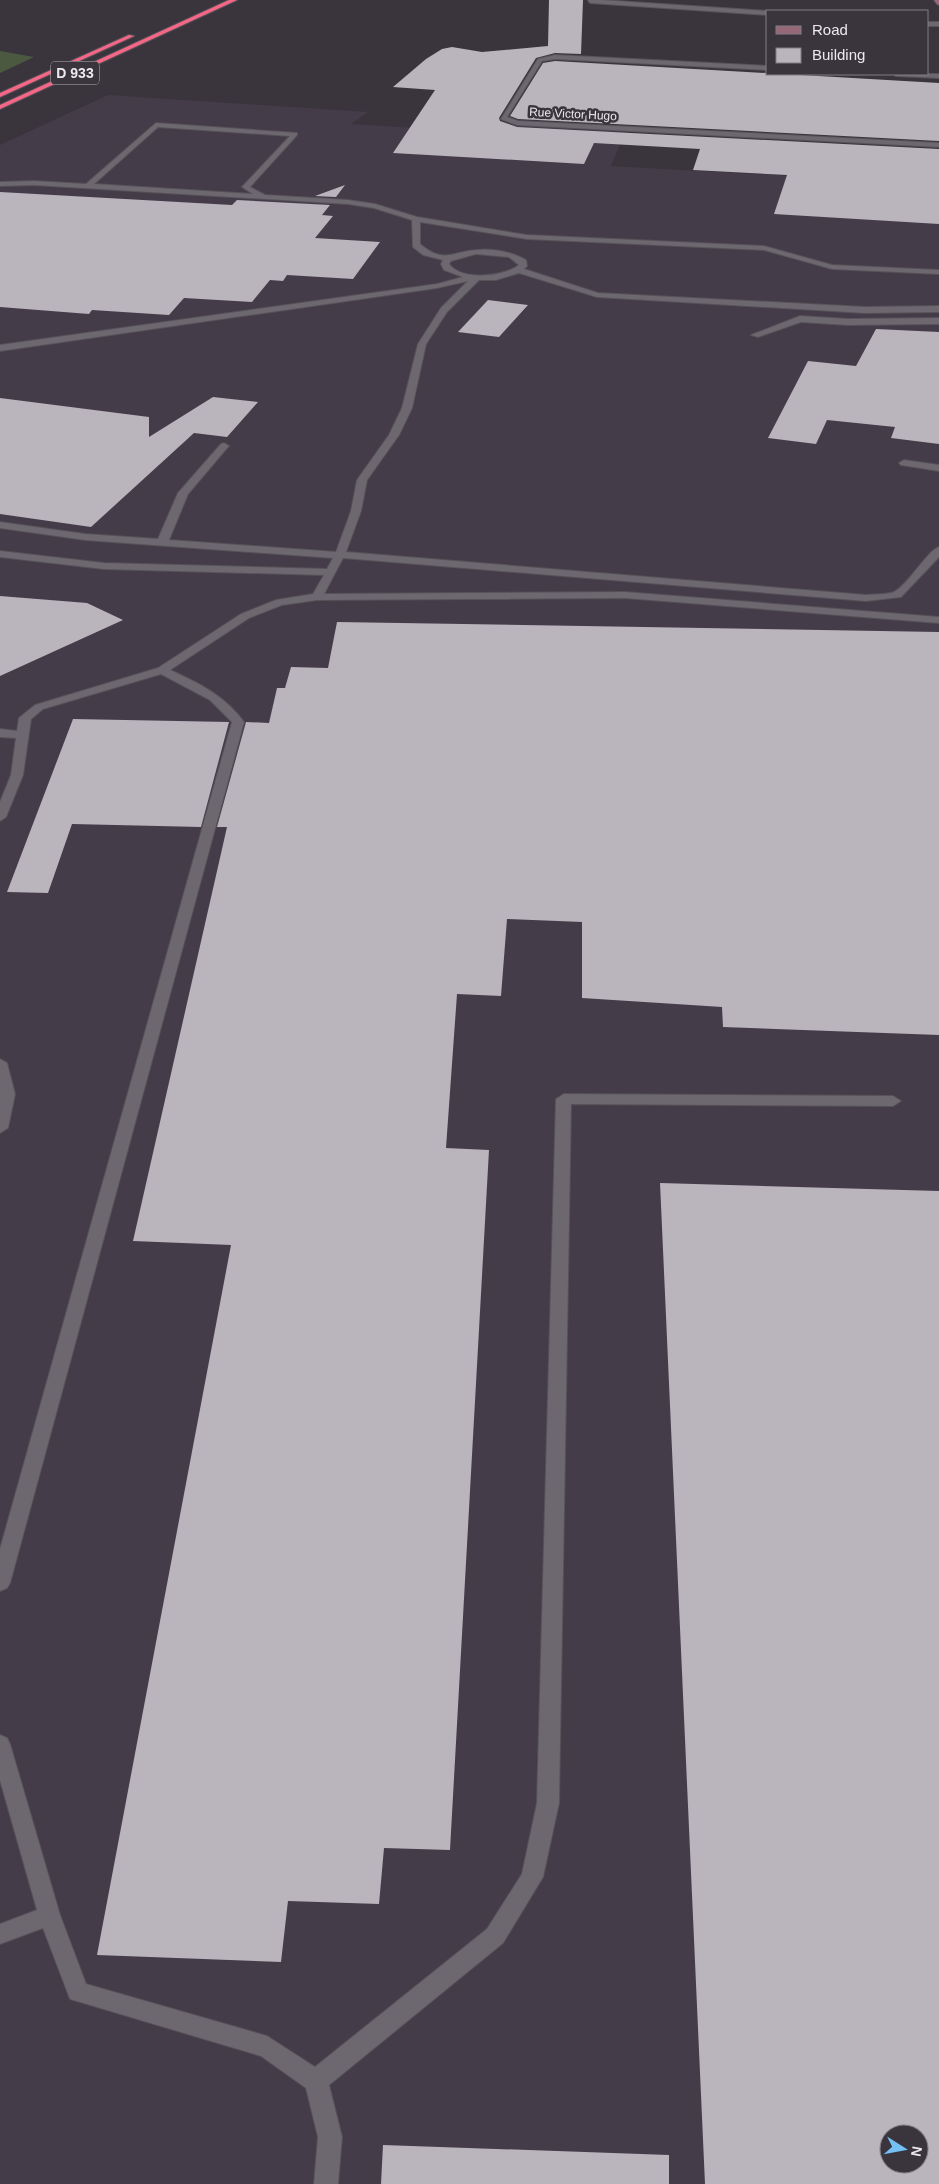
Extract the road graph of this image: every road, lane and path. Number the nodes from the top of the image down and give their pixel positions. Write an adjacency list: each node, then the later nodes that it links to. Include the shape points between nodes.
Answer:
1 (234, 0): 11 (highway, D 933)
2 (937, 0): 4 (main road)
3 (590, 1): 5 (street)
4 (939, 3)
5 (766, 13)
6 (138, 32): 10 (highway, D 933)
7 (766, 68): 12 (street, Rue Victor Hugo, via 555,57 540,60 503,118 527,123)
8 (918, 75): 9 (street)
9 (939, 76)
10 (0, 95)
11 (0, 107)
12 (939, 145)
13 (0, 184): 14 (street)
14 (88, 186): 15 (street); 15 (street, via 156,125 295,134 246,187)
15 (262, 196): 16 (street, via 375,206)
16 (416, 219): 17 (street); 19 (street, via 416,245 426,253)
17 (527, 237): 18 (street); 21 (street, via 764,248 832,266)
18 (501, 253): 19 (street, via 464,253); 20 (street, via 523,262)
19 (448, 260): 22 (street, via 445,264 453,272)
20 (519, 270): 22 (street, via 501,276); 23 (street, via 597,295 865,310)
21 (939, 272)
22 (477, 277): 30 (street, via 437,286); 38 (street, via 444,310 422,344 407,408 394,435 362,480 356,511)
23 (939, 309)
24 (836, 321): 26 (street, via 849,324); 28 (street); 29 (street, via 800,319)
25 (939, 321): 26 (street)
26 (904, 322): 27 (street)
27 (939, 327)
28 (791, 330)
29 (755, 335)
30 (0, 348)
31 (224, 446): 35 (street, via 183,493)
32 (904, 464): 33 (street)
33 (939, 468)
34 (0, 525): 35 (street, via 85,537)
35 (162, 543): 38 (street)
36 (939, 550): 38 (street, via 897,595 866,598)
37 (0, 554): 39 (street, via 104,566)
38 (340, 555): 39 (street)
39 (330, 572): 40 (street)
40 (317, 597): 41 (street, via 625,594); 42 (street, via 280,602 245,616)
41 (939, 620)
42 (162, 670): 44 (street, via 39,707 25,718); 49 (street, via 215,697 230,708 238,722)
43 (0, 733): 44 (street)
44 (23, 735): 45 (street, via 18,775)
45 (0, 817)
46 (0, 1063): 48 (street, via 7,1094)
47 (893, 1101): 53 (street, via 564,1098 548,1803 532,1877 495,1936)
48 (0, 1128)
49 (0, 1583)
50 (0, 1744): 51 (street)
51 (48, 1915): 52 (street); 53 (street, via 78,1992 267,2047)
52 (0, 1934)
53 (316, 2081): 54 (street, via 330,2137)
54 (326, 2184)

